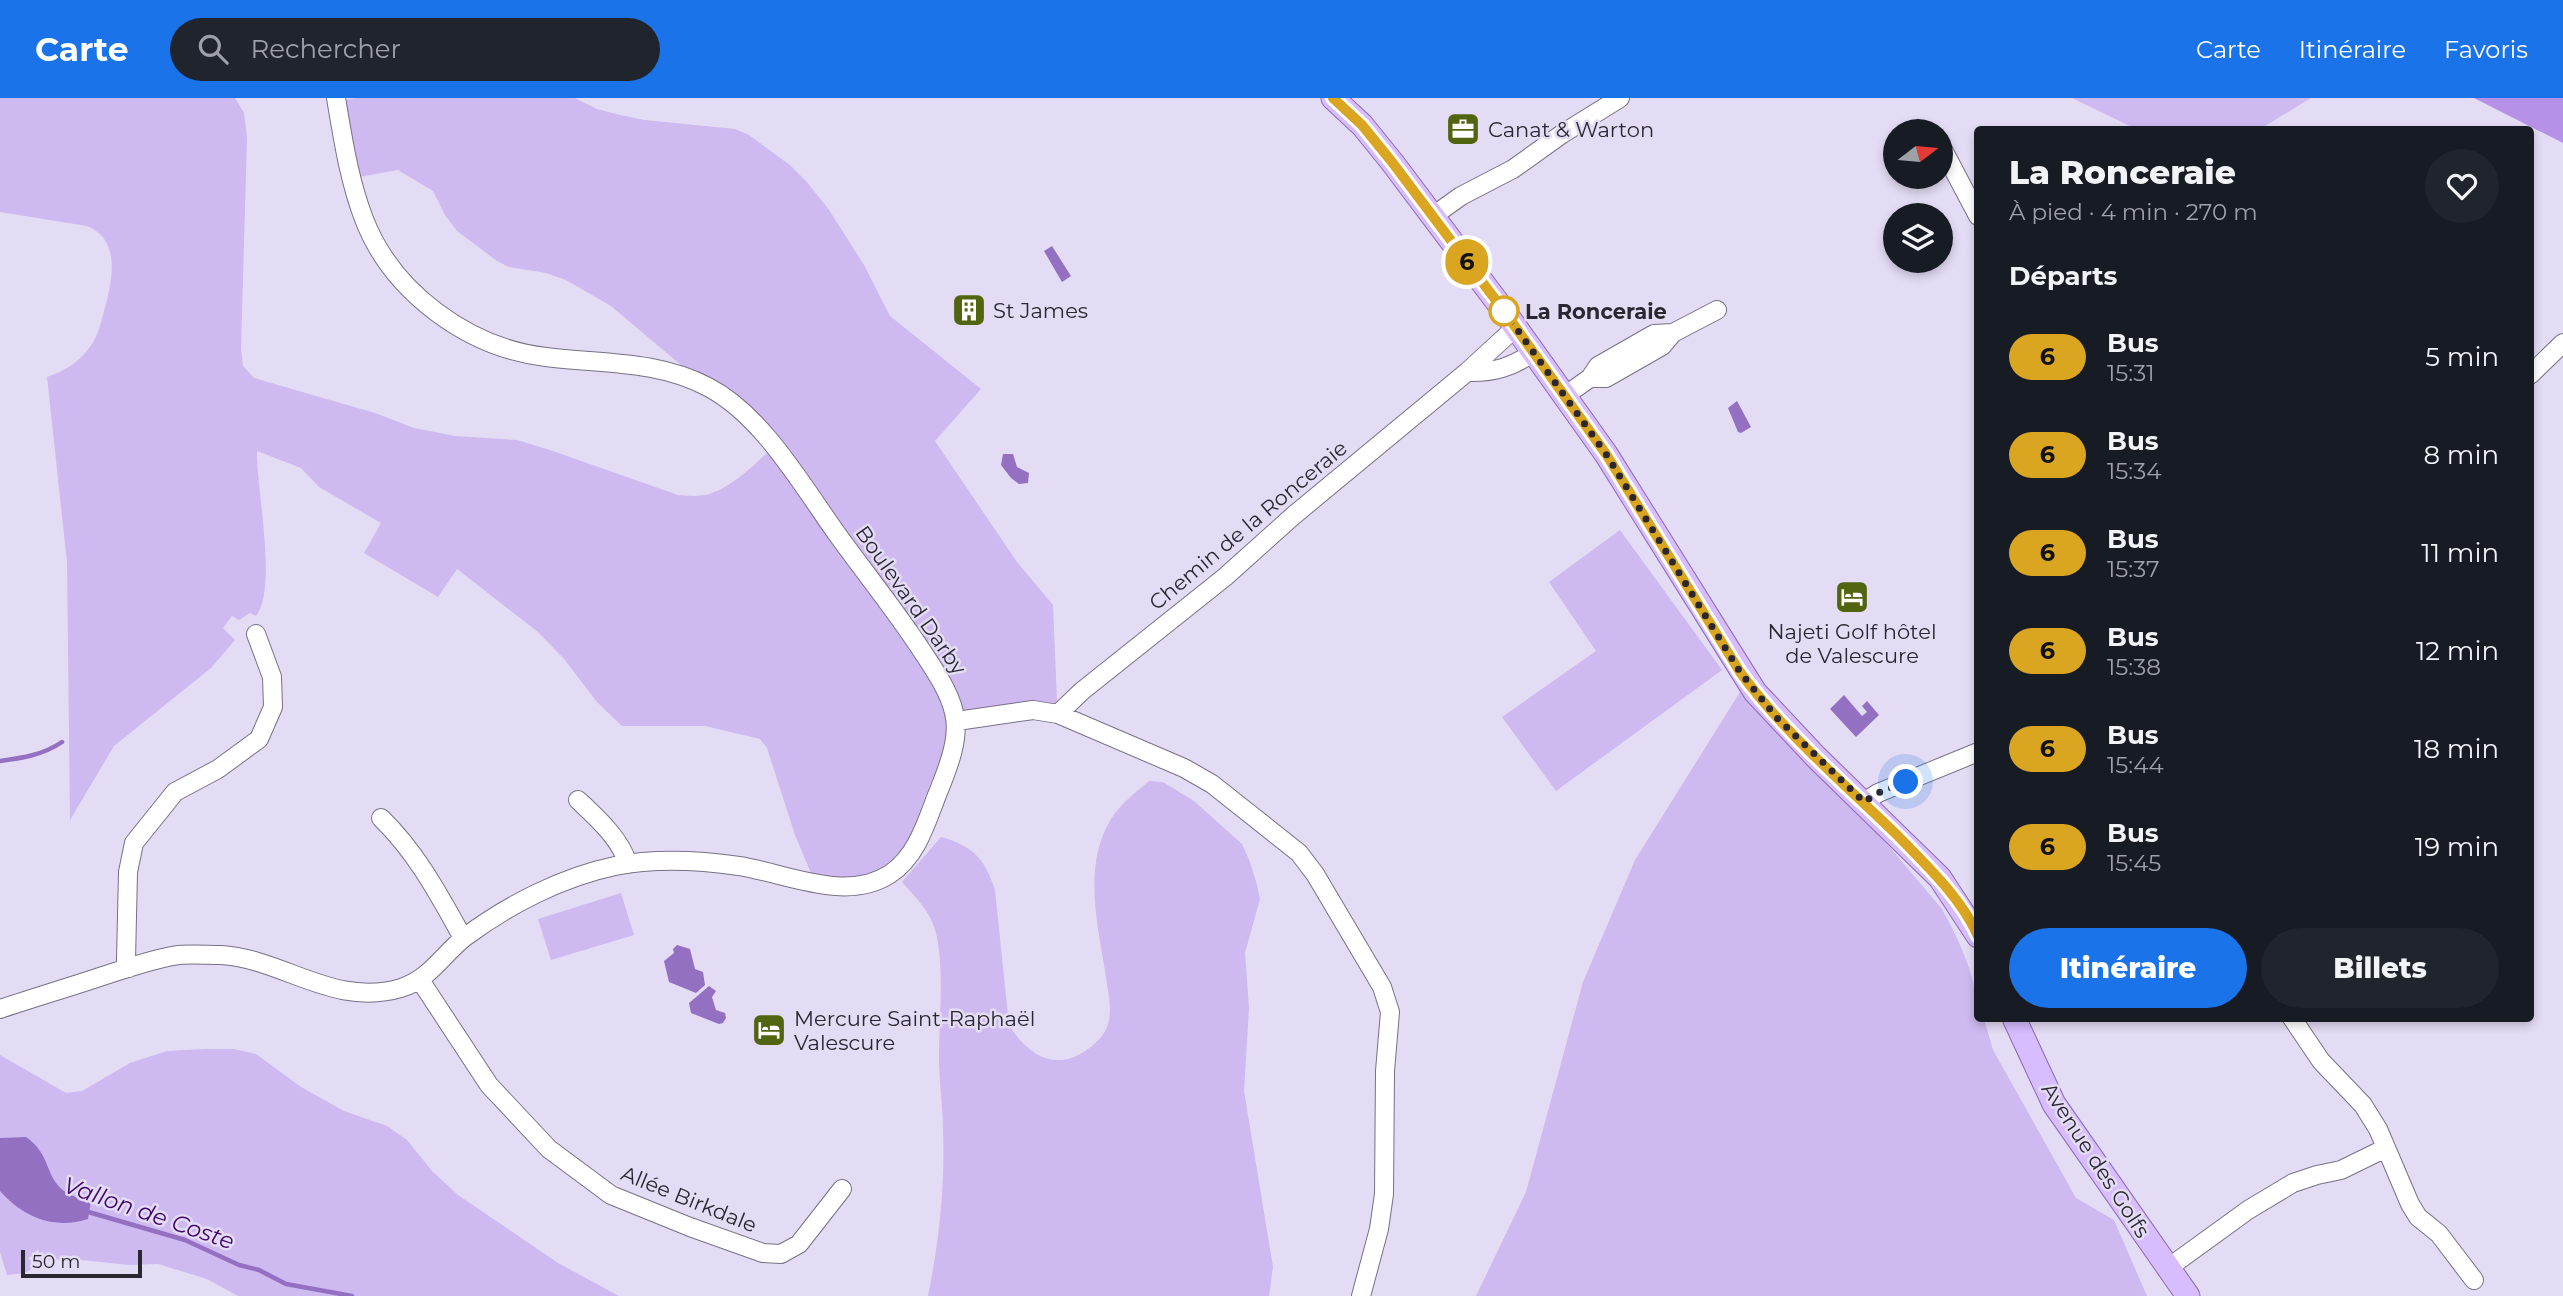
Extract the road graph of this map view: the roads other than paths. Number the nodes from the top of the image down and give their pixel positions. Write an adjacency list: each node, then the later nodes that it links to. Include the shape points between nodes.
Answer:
1 (336, 98): 16 (street, Boulevard Darby, via 365,222 380,253 423,302 451,323 506,348 541,357 646,366 712,388 753,421 782,457 921,650 952,699)
2 (1333, 98): 6 (main road, via 1362,125)
3 (1620, 98): 6 (street)
4 (1953, 169): 5 (street)
5 (1974, 208)
6 (1433, 216): 8 (main road)
7 (1717, 310): 13 (street, via 1606,378 1590,378)
8 (1516, 327): 10 (main road); 12 (street, Chemin de la Ronceraie)
9 (2563, 343): 11 (street)
10 (1534, 352): 12 (street, via 1515,365 1489,373); 13 (main road)
11 (2534, 371)
12 (1467, 372): 15 (street, Chemin de la Ronceraie)
13 (1566, 395): 19 (main road, via 1740,672 1816,757)
14 (256, 634): 24 (street, via 272,677 273,706 259,738 218,769 176,792 134,843 128,872)
15 (1059, 714): 16 (street, via 1033,710); 33 (street, via 1213,784 1299,853 1382,987 1390,1012 1384,1194)
16 (957, 722): 21 (street, Boulevard Darby, via 941,787 916,845 891,873 872,882 853,887 831,885 692,861)
17 (1974, 754): 19 (street)
18 (578, 800): 21 (street, via 605,826)
19 (1864, 802): 22 (main road, via 1940,878)
20 (381, 818): 23 (street, via 404,841)
21 (628, 863): 23 (street, Boulevard Darby, via 554,886)
22 (1974, 930)
23 (463, 938): 25 (street, Boulevard Darby)
24 (129, 968): 25 (street, Boulevard Darby, via 176,955 226,956 356,993 390,990); 26 (street, Boulevard Darby)
25 (420, 980): 30 (street, Allée Birkdale, via 489,1085 549,1149 611,1195 763,1253 781,1254 799,1244)
26 (0, 1009)
27 (2016, 1022): 31 (main road, Avenue des Golfs, via 2054,1104)
28 (2295, 1022): 29 (street, via 2320,1061 2363,1105)
29 (2386, 1148): 31 (street, via 2341,1170 2293,1183); 32 (street, via 2418,1217 2439,1234)
30 (842, 1189)
31 (2168, 1268): 34 (main road, Avenue des Golfs)
32 (2474, 1280)
33 (1361, 1296)
34 (2188, 1296)

